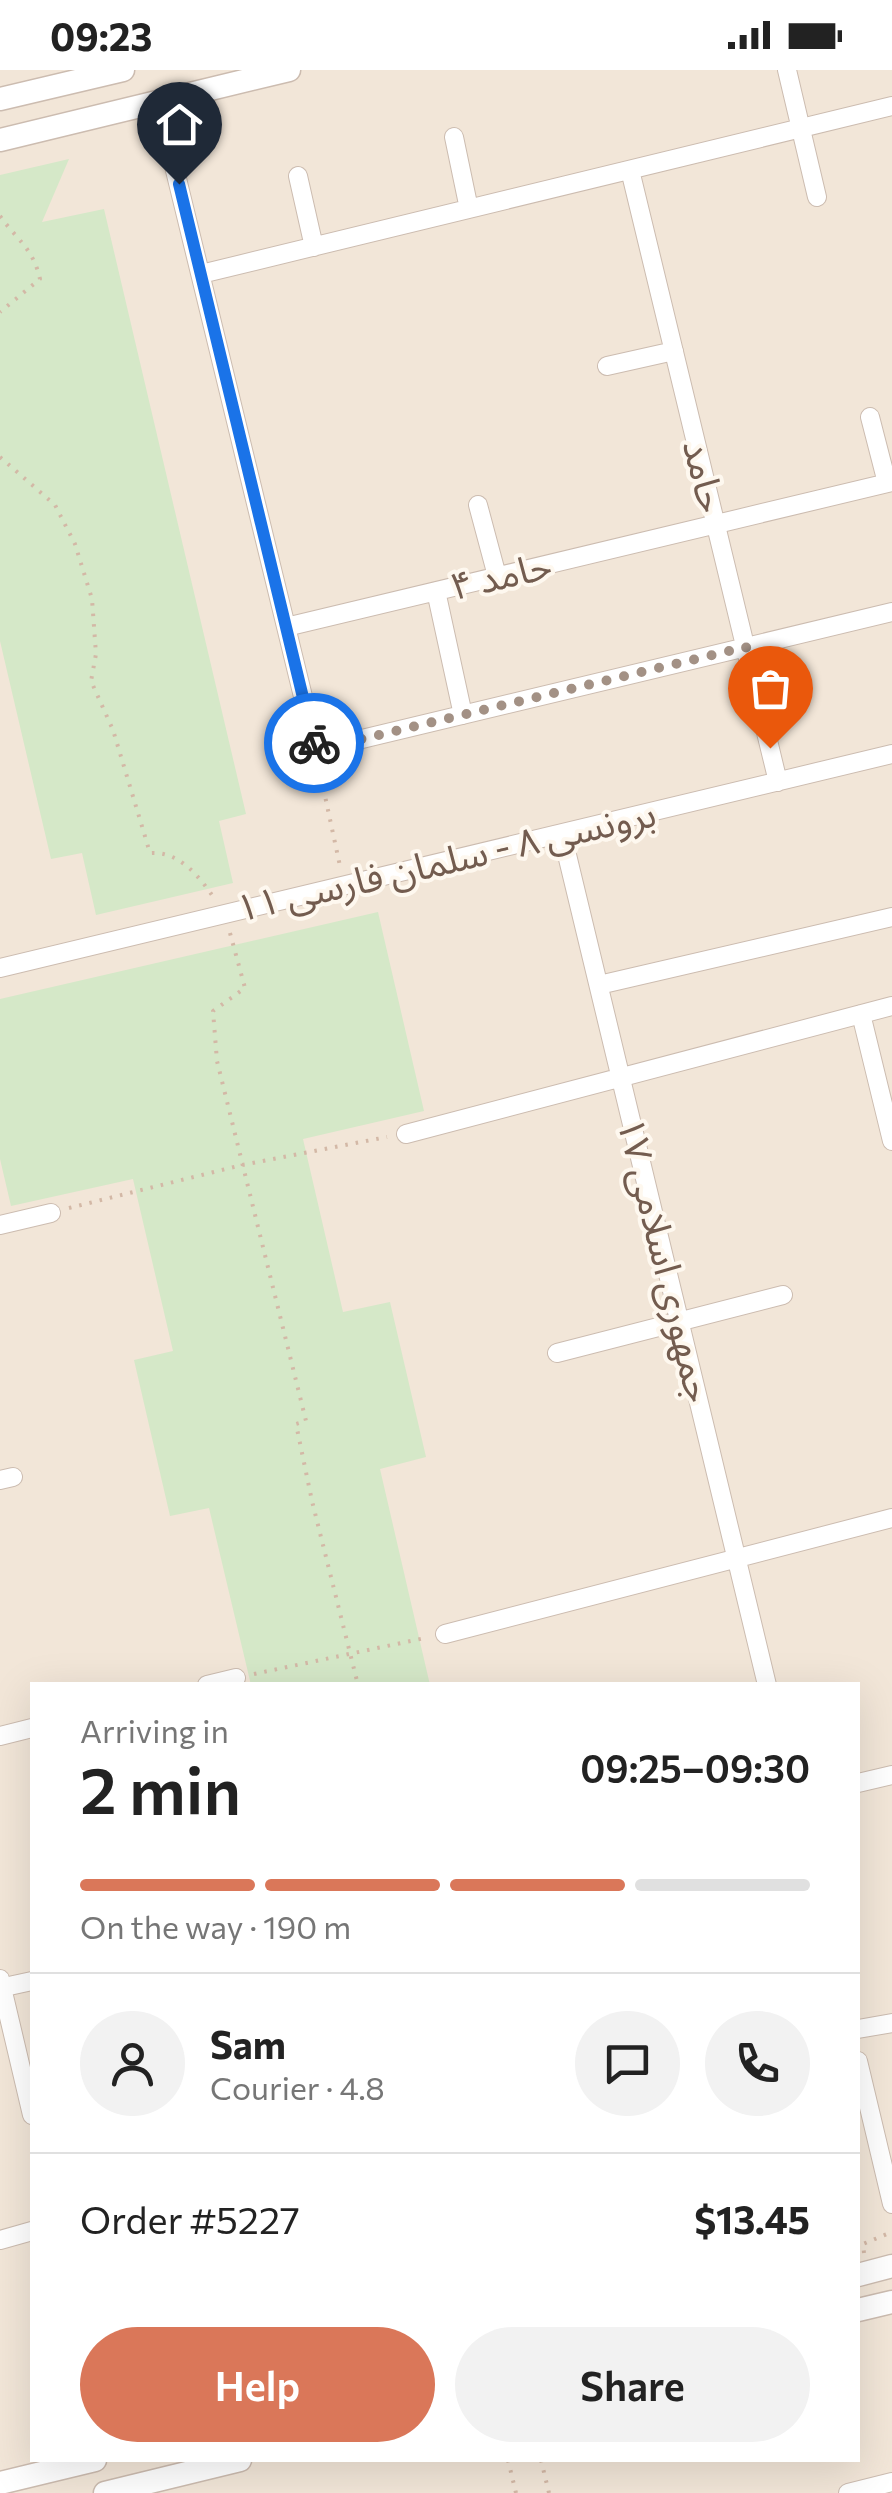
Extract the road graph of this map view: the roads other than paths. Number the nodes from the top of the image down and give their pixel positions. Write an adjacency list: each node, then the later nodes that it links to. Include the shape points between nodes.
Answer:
1 (124, 70): 4 (street)
2 (289, 70): 8 (street)
3 (787, 70): 6 (street)
4 (0, 99)
5 (892, 106): 6 (street)
6 (801, 128): 10 (street); 12 (street)
7 (454, 137): 13 (street)
8 (0, 140)
9 (172, 154): 15 (street)
10 (630, 170): 13 (street); 16 (street, حامد)
11 (298, 176): 14 (street)
12 (817, 197)
13 (469, 209): 14 (street)
14 (314, 247): 15 (street)
15 (201, 274): 25 (street)
16 (674, 351): 17 (street); 21 (street, حامد)
17 (607, 366)
18 (870, 417): 19 (street)
19 (889, 483): 21 (street, حامد ۴)
20 (478, 505): 22 (street)
21 (716, 524): 22 (street, حامد ۴); 26 (street, حامد)
22 (497, 576): 23 (street, حامد ۴)
23 (436, 591): 25 (street, حامد ۴); 27 (street)
24 (892, 612): 26 (street)
25 (286, 627): 27 (street, via 316,750)
26 (746, 647): 27 (street); 29 (street, حامد)
27 (463, 715)
28 (892, 754): 29 (street, برونسی ۸ - سلمان فارسی ۱۱)
29 (778, 782): 30 (street, برونسی ۸ - سلمان فارسی ۱۱)
30 (562, 834): 32 (street, برونسی ۸ - سلمان فارسی ۱۱); 33 (street, جمهوری اسلامی ۱۷)
31 (892, 916): 33 (street)
32 (0, 968)
33 (599, 985): 36 (street, جمهوری اسلامی ۱۷)
34 (892, 1006): 35 (street)
35 (861, 1014): 36 (street); 38 (street)
36 (620, 1076): 37 (street); 42 (street, جمهوری اسلامی ۱۷)
37 (406, 1134)
38 (892, 1140)
39 (50, 1213): 40 (street)
40 (0, 1226)
41 (783, 1295): 42 (street)
42 (679, 1320): 43 (street); 45 (street, جمهوری اسلامی ۱۷)
43 (556, 1352)
44 (892, 1518): 45 (street)
45 (736, 1557): 46 (street); 49 (street, جمهوری اسلامی ۱۷)
46 (445, 1634)
47 (236, 1678): 48 (street)
48 (220, 1682)
49 (766, 1682)
50 (30, 1728): 51 (street)
51 (0, 1736)
52 (892, 1775): 53 (street)
53 (860, 1783)
54 (30, 1981): 55 (street)
55 (1, 1985): 59 (street)
56 (892, 2023): 57 (street)
57 (860, 2029)
58 (860, 2069): 60 (street)
59 (30, 2107)
60 (892, 2204)
61 (30, 2232): 62 (street)
62 (0, 2240)
63 (892, 2266): 64 (street)
64 (860, 2274)
65 (892, 2302): 66 (street)
66 (860, 2310)
67 (87, 2462): 70 (street)
68 (232, 2462): 71 (street)
69 (892, 2482): 72 (street)
70 (0, 2484)
71 (104, 2493)
72 (848, 2493)

